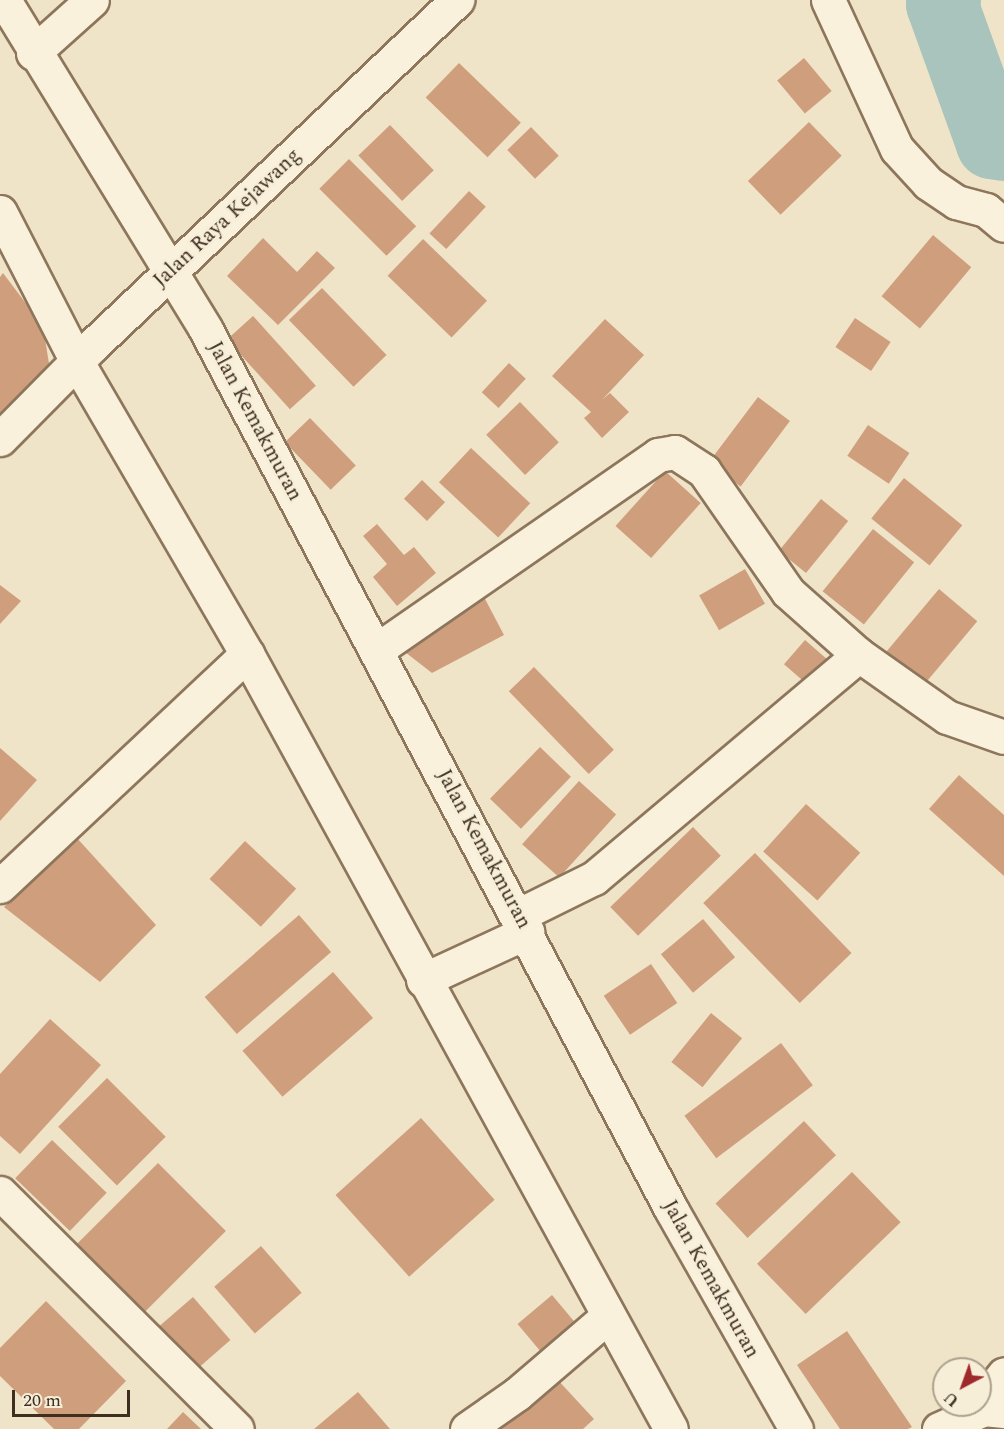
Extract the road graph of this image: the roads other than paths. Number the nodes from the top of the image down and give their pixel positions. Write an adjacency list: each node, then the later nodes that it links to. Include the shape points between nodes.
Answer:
1 (4, 0): 5 (street, Jalan Kemakmuran)
2 (92, 0): 5 (street)
3 (457, 0): 8 (street, Jalan Raya Kejawang)
4 (828, 0): 7 (street, via 897,149 928,183 956,202)
5 (33, 53): 8 (street, Jalan Kemakmuran)
6 (0, 212): 9 (street)
7 (998, 214)
8 (167, 274): 9 (street, Jalan Raya Kejawang); 11 (street, Jalan Kemakmuran)
9 (85, 353): 10 (street, Jalan Raya Kejawang); 12 (street)
10 (0, 439)
11 (378, 649): 13 (street, via 658,455 675,452 704,471 788,592); 16 (street, Jalan Kemakmuran)
12 (247, 654): 15 (street); 17 (street)
13 (859, 655): 14 (street, via 947,717); 16 (street, via 594,878)
14 (1004, 737)
15 (0, 886)
16 (521, 928): 17 (street); 26 (street, Jalan Kemakmuran, via 671,1209)
17 (432, 977): 19 (street)
18 (0, 1193): 23 (street)
19 (608, 1316): 24 (street, via 517,1394); 25 (street)
20 (1004, 1374): 21 (street)
21 (992, 1396)
22 (967, 1417): 27 (street)
23 (237, 1429)
24 (467, 1429)
25 (671, 1429)
26 (796, 1429)
27 (939, 1429)

